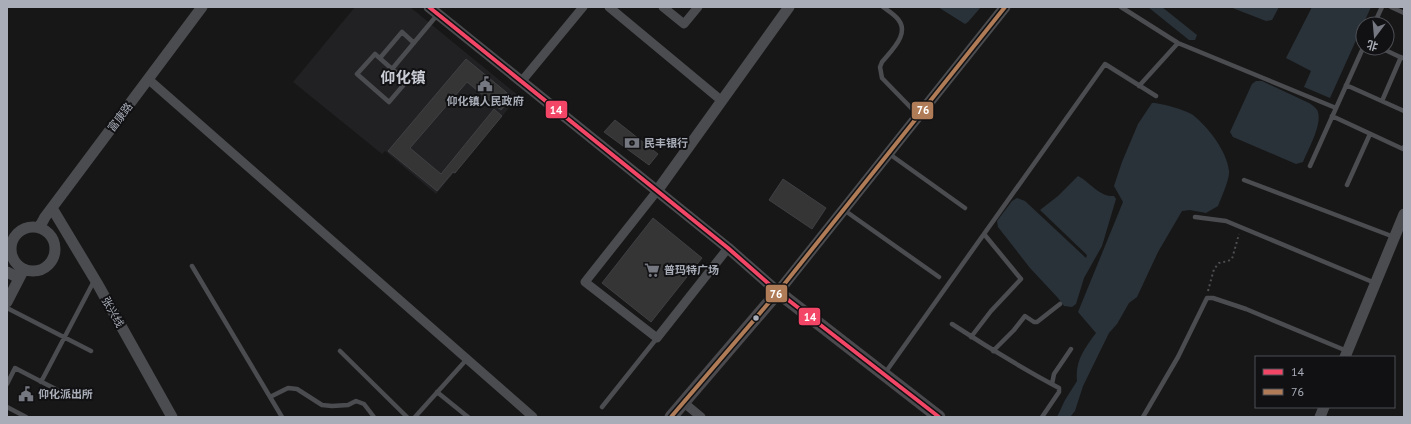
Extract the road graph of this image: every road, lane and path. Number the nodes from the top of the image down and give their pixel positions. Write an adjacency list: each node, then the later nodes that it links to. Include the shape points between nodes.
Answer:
1 (202, 7): 20 (street, 富康路)
2 (429, 7): 13 (street)
3 (583, 7): 21 (street)
4 (609, 7): 25 (street)
5 (663, 7): 6 (street, via 684,24)
6 (698, 7)
7 (789, 7): 25 (street)
8 (883, 7): 29 (lane, via 896,17 902,25 902,31 901,38 882,62 880,73)
9 (1005, 7): 29 (street)
10 (1121, 7): 15 (lane)
11 (1391, 7): 12 (lane)
12 (1404, 13)
13 (438, 14): 14 (lane); 21 (street)
14 (414, 43): 17 (lane, via 402,32); 19 (lane)
15 (1178, 43): 23 (lane); 27 (lane)
16 (1359, 56): 22 (lane)
17 (380, 58): 19 (lane); 19 (lane, via 375,54 357,74 389,102 407,81)
18 (1403, 58): 26 (lane)
19 (392, 69)
20 (148, 79): 38 (street, 富康路); 68 (street)
21 (521, 82): 37 (street)
22 (1346, 85): 26 (lane); 27 (lane)
23 (1139, 86): 24 (lane); 45 (lane, via 1105,64)
24 (1156, 96)
25 (722, 101): 37 (street)
26 (1382, 101): 28 (lane)
27 (1336, 108): 30 (lane)
28 (1404, 111)
29 (918, 115): 33 (street)
30 (1332, 116): 31 (lane); 34 (lane)
31 (1370, 134): 32 (lane, via 1403,149); 36 (lane)
32 (1404, 147)
33 (888, 154): 39 (lane); 40 (street)
34 (1310, 166)
35 (1244, 180): 46 (lane)
36 (1347, 185)
37 (656, 191): 47 (street); 62 (street, via 585,282)
38 (52, 208): 44 (street, 富康路); 52 (street, 张兴线)
39 (965, 208)
40 (843, 210): 51 (lane); 54 (street)
41 (1404, 214): 46 (street)
42 (1195, 217): 43 (lane, via 1226,221)
43 (1241, 227): 53 (lane); 55 (path, via 1232,259 1219,263 1214,268)
44 (39, 228): 50 (street, via 22,230 12,243 11,251); 50 (street, via 53,240 54,257 42,270)
45 (984, 234): 60 (lane, via 1021,279); 69 (lane)
46 (1394, 236): 53 (street)
47 (728, 248): 54 (street); 62 (street)
48 (192, 266): 75 (lane)
49 (7, 272): 50 (street)
50 (21, 274): 56 (street)
51 (939, 277)
52 (95, 279): 61 (lane); 80 (street, 张兴线)
53 (1375, 283): 67 (street)
54 (778, 292): 69 (main road); 76 (main road)
55 (1207, 298): 67 (lane, via 1246,309); 91 (lane, via 1178,357)
56 (7, 302)
57 (1060, 304): 66 (lane, via 1037,322 1025,316)
58 (7, 308): 61 (lane)
59 (952, 324): 60 (lane)
60 (971, 337): 66 (lane)
61 (64, 338): 64 (lane); 70 (lane)
62 (657, 338): 78 (lane)
63 (1071, 348): 72 (lane, via 1054,374)
64 (90, 351)
65 (340, 351): 83 (lane)
66 (993, 351): 72 (lane)
67 (1346, 354)
68 (467, 359): 73 (lane); 86 (street)
69 (884, 374): 89 (main road)
70 (41, 382): 71 (lane, via 15,368); 74 (lane)
71 (7, 384)
72 (1052, 384): 90 (lane, via 1059,388 1059,392)
73 (437, 392): 84 (lane); 85 (lane)
74 (67, 395)
75 (270, 397): 81 (lane); 82 (lane, via 288,388 297,389 322,405 348,405 356,401 364,404)
76 (684, 402): 87 (main road); 88 (street)
77 (7, 407): 79 (lane)
78 (602, 407)
79 (26, 417)
80 (172, 417)
81 (282, 417)
82 (374, 417)
83 (407, 417)
84 (415, 417)
85 (468, 417)
86 (533, 417)
87 (671, 417)
88 (701, 417)
89 (939, 417)
90 (1042, 417)
91 (1143, 417)

